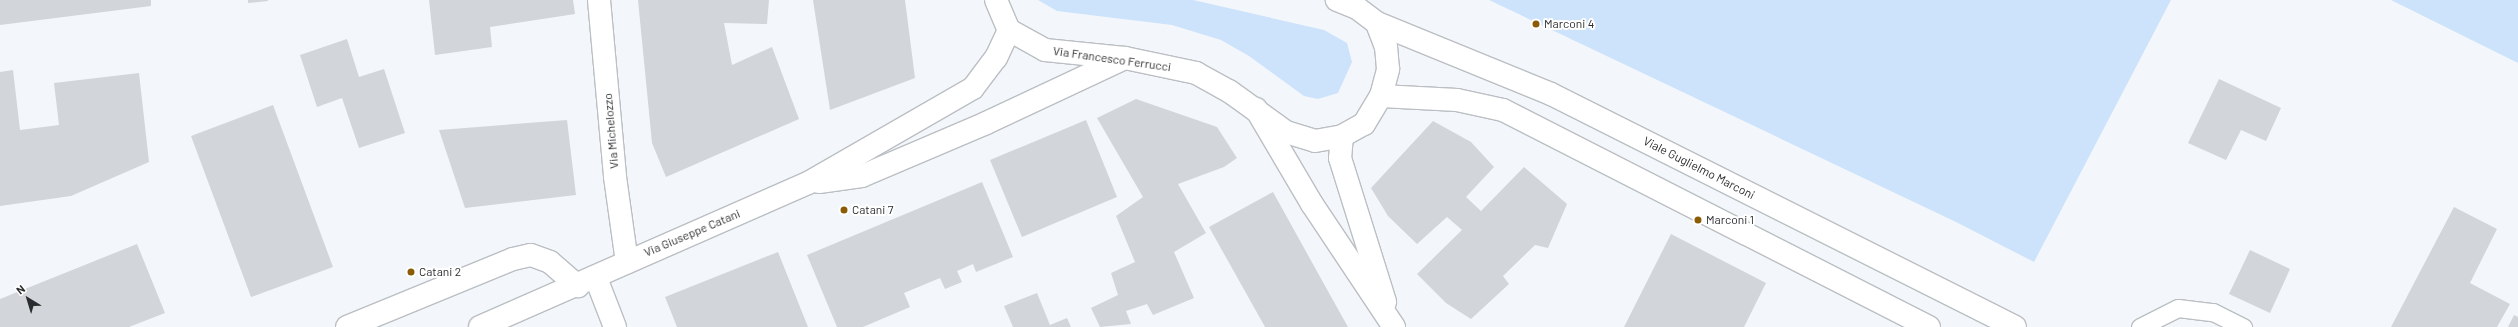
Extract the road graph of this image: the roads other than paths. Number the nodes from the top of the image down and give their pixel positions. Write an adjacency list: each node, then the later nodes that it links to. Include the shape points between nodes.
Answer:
1 (599, 0): 11 (street, Via Michelozzo, via 615,177)
2 (996, 0): 5 (street)
3 (1337, 0): 4 (street, via 1357,8)
4 (1377, 23): 7 (street, Via Francesco Ferrucci, via 1386,47 1388,69); 18 (street, Viale Guglielmo Marconi, via 1551,94)
5 (1009, 30): 6 (street, Via Francesco Ferrucci, via 1046,50); 10 (street, via 996,58 973,88)
6 (1125, 58): 8 (street, Via Francesco Ferrucci, via 1196,73); 10 (street, via 986,123 862,176)
7 (1381, 96): 9 (street, Via Francesco Ferrucci, via 1364,124); 17 (street, via 1457,100 1503,110)
8 (1255, 108): 9 (street, Via Francesco Ferrucci, via 1286,132 1315,141); 16 (street, via 1312,204)
9 (1342, 136): 16 (street, via 1340,158)
10 (808, 183): 11 (street, Via Giuseppe Catani)
11 (627, 262): 12 (street, Via Giuseppe Catani)
12 (587, 282): 13 (street, via 531,255 513,259); 14 (street, Via Giuseppe Catani); 15 (street)
13 (347, 327)
14 (480, 327)
15 (616, 327)
16 (1393, 327)
17 (1930, 327)
18 (2015, 327)
19 (2140, 327): 20 (lane, via 2178,308 2213,312)
20 (2243, 327)

